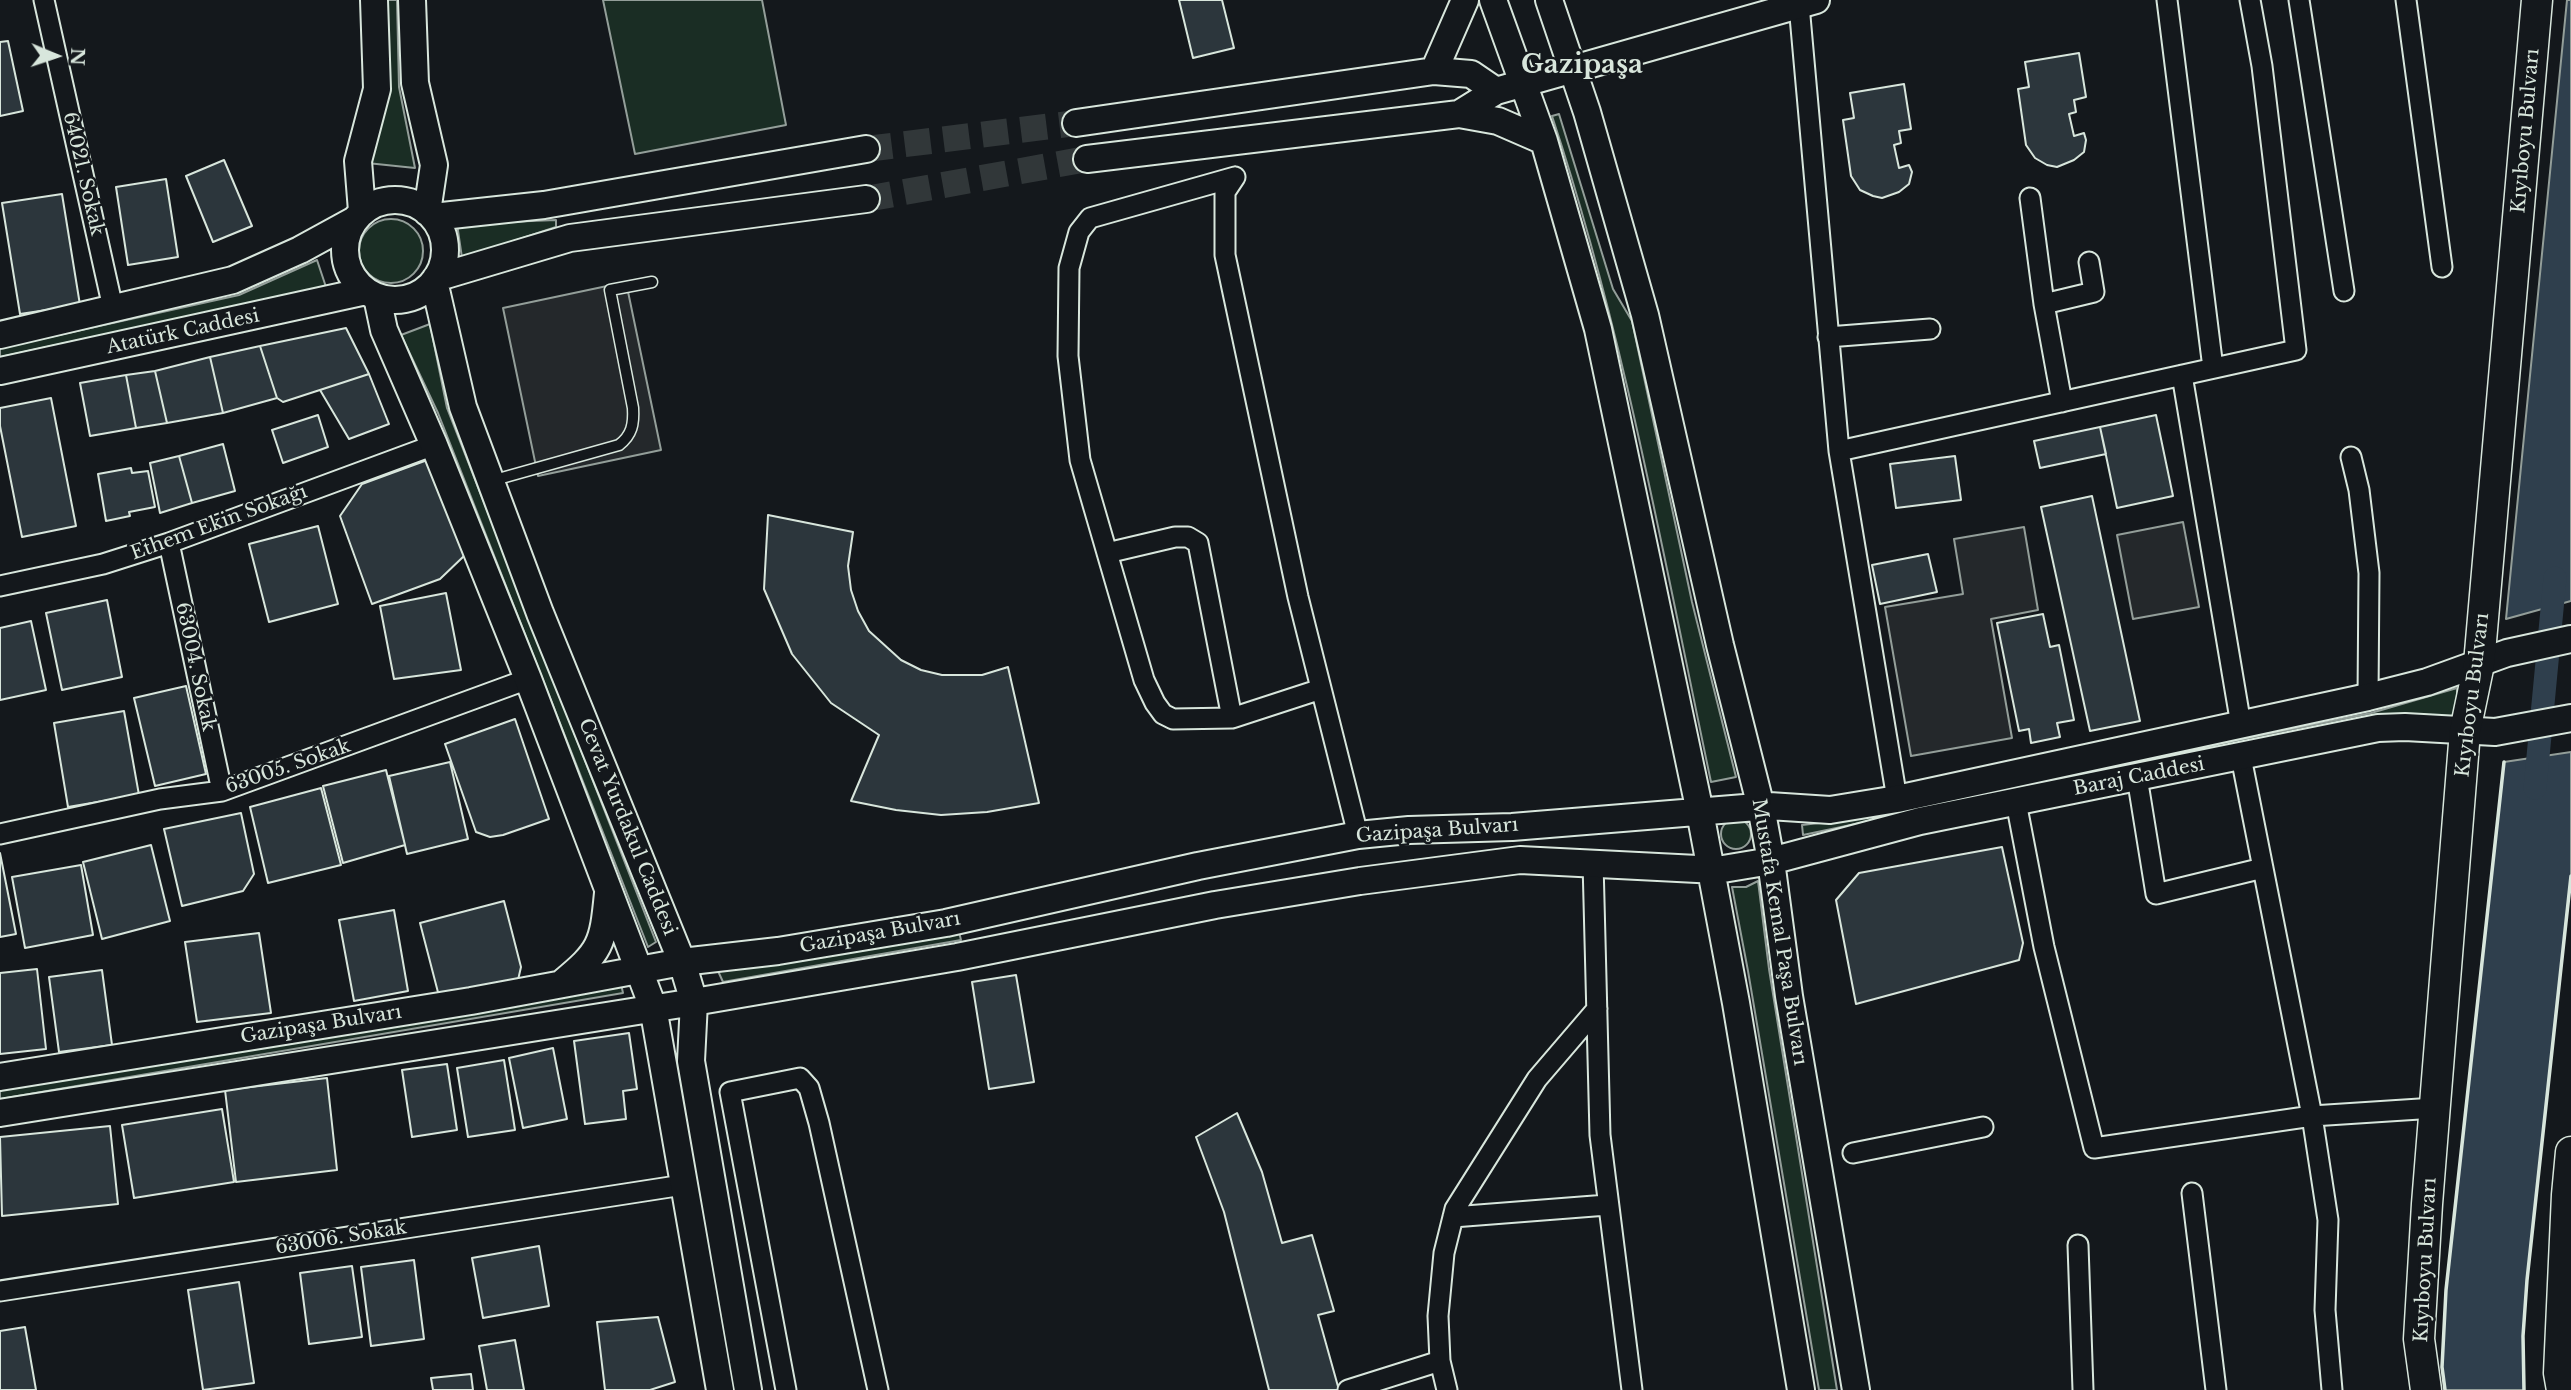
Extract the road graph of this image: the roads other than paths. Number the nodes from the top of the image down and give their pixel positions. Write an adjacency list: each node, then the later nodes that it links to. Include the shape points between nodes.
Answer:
1 (44, 0): 33 (street, 64021. Sokak)
2 (374, 0): 25 (main road, via 377,89 358,161)
3 (412, 0): 24 (main road, via 415,83 434,165)
4 (1465, 0): 14 (main road)
5 (1493, 0): 15 (main road)
6 (1549, 0): 13 (main road, Mustafa Kemal Paşa Bulvarı)
7 (2167, 0): 37 (street)
8 (2250, 0): 37 (street, via 2296,350)
9 (2299, 0): 30 (street)
10 (2406, 0): 27 (street)
11 (2537, 0): 49 (main road, Kıyıboyu Bulvarı)
12 (1804, 2): 13 (main road); 36 (street)
13 (1572, 68): 15 (main road); 62 (main road, Mustafa Kemal Paşa Bulvarı, via 1646,315)
14 (1434, 71): 16 (main road, via 1471,74); 18 (main road)
15 (1523, 84): 16 (main road); 19 (main road)
16 (1496, 91): 17 (main road)
17 (1459, 114): 19 (main road, via 1498,121); 21 (main road)
18 (1076, 123)
19 (1544, 141): 63 (main road, via 1598,329)
20 (866, 149): 24 (main road, via 544,205)
21 (1087, 159)
22 (2030, 198): 32 (street)
23 (866, 199): 28 (main road, via 570,238)
24 (430, 214): 25 (main road, via 399,199 373,204); 28 (main road, via 444,240 442,267)
25 (358, 216): 31 (main road, via 346,235 344,251 354,280); 33 (main road, Atatürk Caddesi, via 300,250 233,280)
26 (2089, 262): 32 (street, via 2094,292)
27 (2442, 267)
28 (435, 280): 31 (main road, via 403,299); 44 (main road, Cevat Yurdakul Caddesi, via 463,407)
29 (652, 282): 44 (lane, via 610,290 633,408 629,436 619,445)
30 (2344, 291)
31 (372, 294): 38 (main road, Atatürk Caddesi); 41 (main road, Cevat Yurdakul Caddesi)
32 (2044, 304): 40 (street)
33 (113, 308): 35 (main road, Atatürk Caddesi)
34 (1930, 329): 36 (street)
35 (0, 335)
36 (1828, 337): 42 (street)
37 (2213, 368): 39 (street)
38 (0, 371)
39 (2182, 375): 40 (street); 55 (street)
40 (2062, 402): 42 (street)
41 (434, 445): 45 (street, Ethem Ekin Sokağı); 50 (main road, Cevat Yurdakul Caddesi)
42 (1839, 451): 60 (street)
43 (2351, 457): 52 (street, via 2369,573)
44 (491, 481): 71 (main road, Cevat Yurdakul Caddesi)
45 (169, 543): 47 (street, Ethem Ekin Sokağı, via 103,564); 59 (street, 63004. Sokak)
46 (1107, 553): 51 (street, via 1080,460 1068,356 1069,268 1079,233 1090,218 1235,177 1225,192 1225,255); 53 (street, via 1155,703 1173,719); 53 (street, via 1175,537 1198,543)
47 (0, 586)
48 (2571, 639): 49 (main road, Baraj Caddesi)
49 (2479, 664): 52 (main road, Baraj Caddesi); 56 (main road, Kıyıboyu Bulvarı)
50 (528, 679): 59 (street, 63005. Sokak); 70 (main road, Cevat Yurdakul Caddesi)
51 (1321, 689): 53 (street); 65 (street)
52 (2368, 697): 55 (main road, Baraj Caddesi)
53 (1233, 718)
54 (2571, 718): 56 (main road, Baraj Caddesi, via 2495,732)
55 (2241, 725): 60 (main road, Baraj Caddesi)
56 (2466, 731): 57 (main road, Baraj Caddesi, via 2378,728); 78 (main road, Kıyıboyu Bulvarı)
57 (2241, 757): 58 (main road, Baraj Caddesi); 68 (street)
58 (2137, 778): 61 (main road, Baraj Caddesi); 68 (street, via 2156,894)
59 (222, 791): 64 (street, 63005. Sokak, via 160,799)
60 (1897, 799): 62 (main road, Baraj Caddesi, via 1830,810)
61 (2016, 802): 66 (main road, Baraj Caddesi, via 1920,821); 80 (street, via 2044,947 2094,1148)
62 (1761, 807): 63 (main road, Gazipaşa Bulvarı); 66 (main road, Mustafa Kemal Paşa Bulvarı)
63 (1700, 812): 65 (main road, Gazipaşa Bulvarı); 69 (main road)
64 (0, 834)
65 (1358, 835): 71 (main road, Gazipaşa Bulvarı, via 946,923)
66 (1771, 861): 69 (main road, Baraj Caddesi); 99 (main road, Mustafa Kemal Paşa Bulvarı, via 1790,1003)
67 (1592, 862): 69 (main road, Gazipaşa Bulvarı); 74 (main road, Gazipaşa Bulvarı, via 1520,860 1360,881); 76 (street)
68 (2263, 868): 80 (street)
69 (1711, 869): 98 (main road)
70 (608, 887): 72 (main road, Cevat Yurdakul Caddesi); 73 (main road, via 598,947)
71 (682, 962): 72 (main road, Gazipaşa Bulvarı); 74 (main road, Cevat Yurdakul Caddesi)
72 (640, 971): 73 (main road, Gazipaşa Bulvarı); 75 (main road, Cevat Yurdakul Caddesi)
73 (559, 986): 77 (main road, Gazipaşa Bulvarı)
74 (694, 1002): 75 (main road, Gazipaşa Bulvarı); 92 (main road, Cevat Yurdakul Caddesi, via 691,1061)
75 (653, 1007): 79 (main road, Gazipaşa Bulvarı); 84 (main road, Cevat Yurdakul Caddesi)
76 (1597, 1009): 86 (street); 87 (street, via 1538,1079)
77 (0, 1077)
78 (2435, 1108): 80 (street); 103 (main road, Kıyıboyu Bulvarı, via 2419,1339)
79 (0, 1113)
80 (2312, 1116): 102 (street, via 2328,1220 2325,1310)
81 (1983, 1127): 82 (street)
82 (1853, 1153)
83 (2571, 1159): 104 (main road, via 2559,1373)
84 (683, 1185): 89 (street, 63006. Sokak); 91 (main road, Cevat Yurdakul Caddesi)
85 (2192, 1193): 101 (street)
86 (1607, 1205): 87 (street); 97 (street)
87 (1453, 1217): 90 (street, via 1444,1253 1438,1316)
88 (2078, 1245): 100 (street)
89 (0, 1291)
90 (1440, 1361): 95 (street); 96 (street)
91 (719, 1390)
92 (748, 1390)
93 (786, 1390): 94 (street, via 730,1092 800,1078 809,1088 819,1123)
94 (878, 1390)
95 (1348, 1390)
96 (1447, 1390)
97 (1632, 1390)
98 (1801, 1390)
99 (1856, 1390)
100 (2083, 1390)
101 (2216, 1390)
102 (2332, 1390)
103 (2426, 1390)
104 (2562, 1390)

